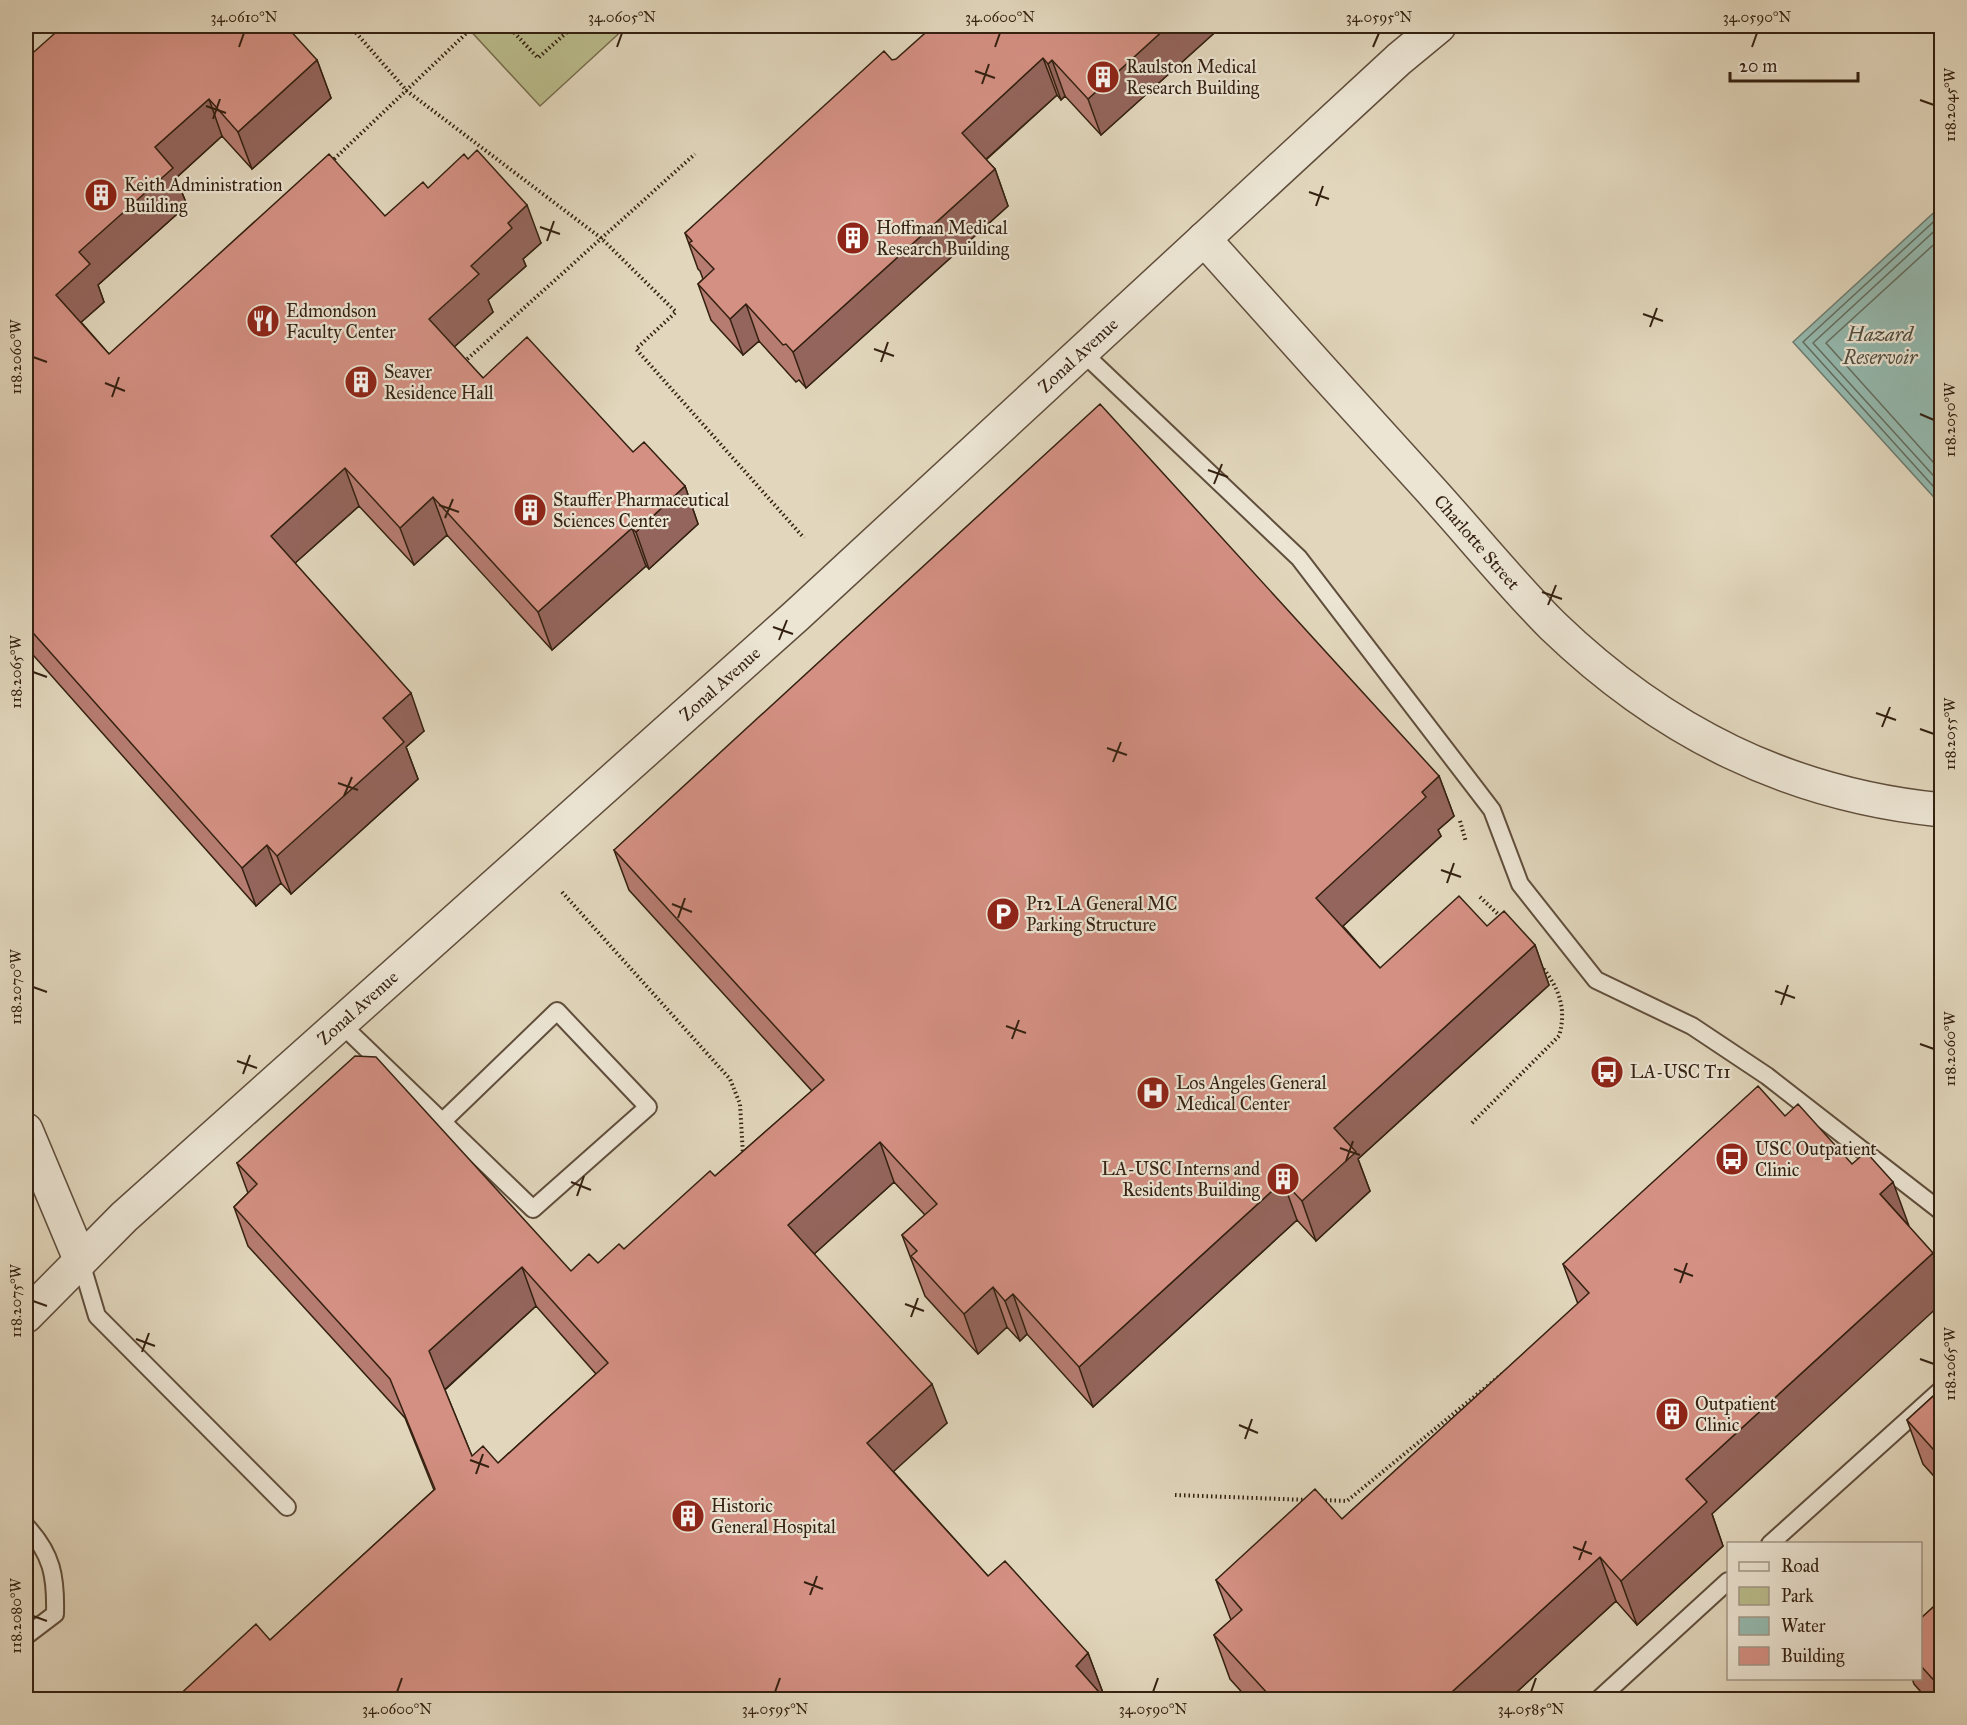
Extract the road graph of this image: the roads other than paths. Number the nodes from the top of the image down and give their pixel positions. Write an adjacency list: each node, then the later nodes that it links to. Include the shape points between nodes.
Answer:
1 (1439, 26): 2 (street, Zonal Avenue)
2 (1204, 239): 3 (street, Zonal Avenue); 4 (street, Charlotte Street, via 1552,624 1642,702 1752,763 1824,789 1894,805)
3 (1081, 351): 5 (street, Zonal Avenue, via 796,616); 8 (lane, via 1299,558 1492,810 1520,884 1596,980 1692,1026 1767,1076)
4 (1941, 810)
5 (340, 1023): 6 (lane); 9 (street, Zonal Avenue)
6 (442, 1122): 6 (lane, via 533,1209 648,1107 557,1011)
7 (26, 1130): 9 (street)
8 (1941, 1212)
9 (81, 1260): 10 (street, Zonal Avenue); 12 (lane, via 97,1316)
10 (26, 1316)
11 (1941, 1389): 14 (lane)
12 (287, 1506)
13 (26, 1526): 16 (lane, via 44,1548 56,1580 55,1614)
14 (1772, 1542)
15 (1727, 1582): 17 (lane)
16 (26, 1636)
17 (1598, 1700)

